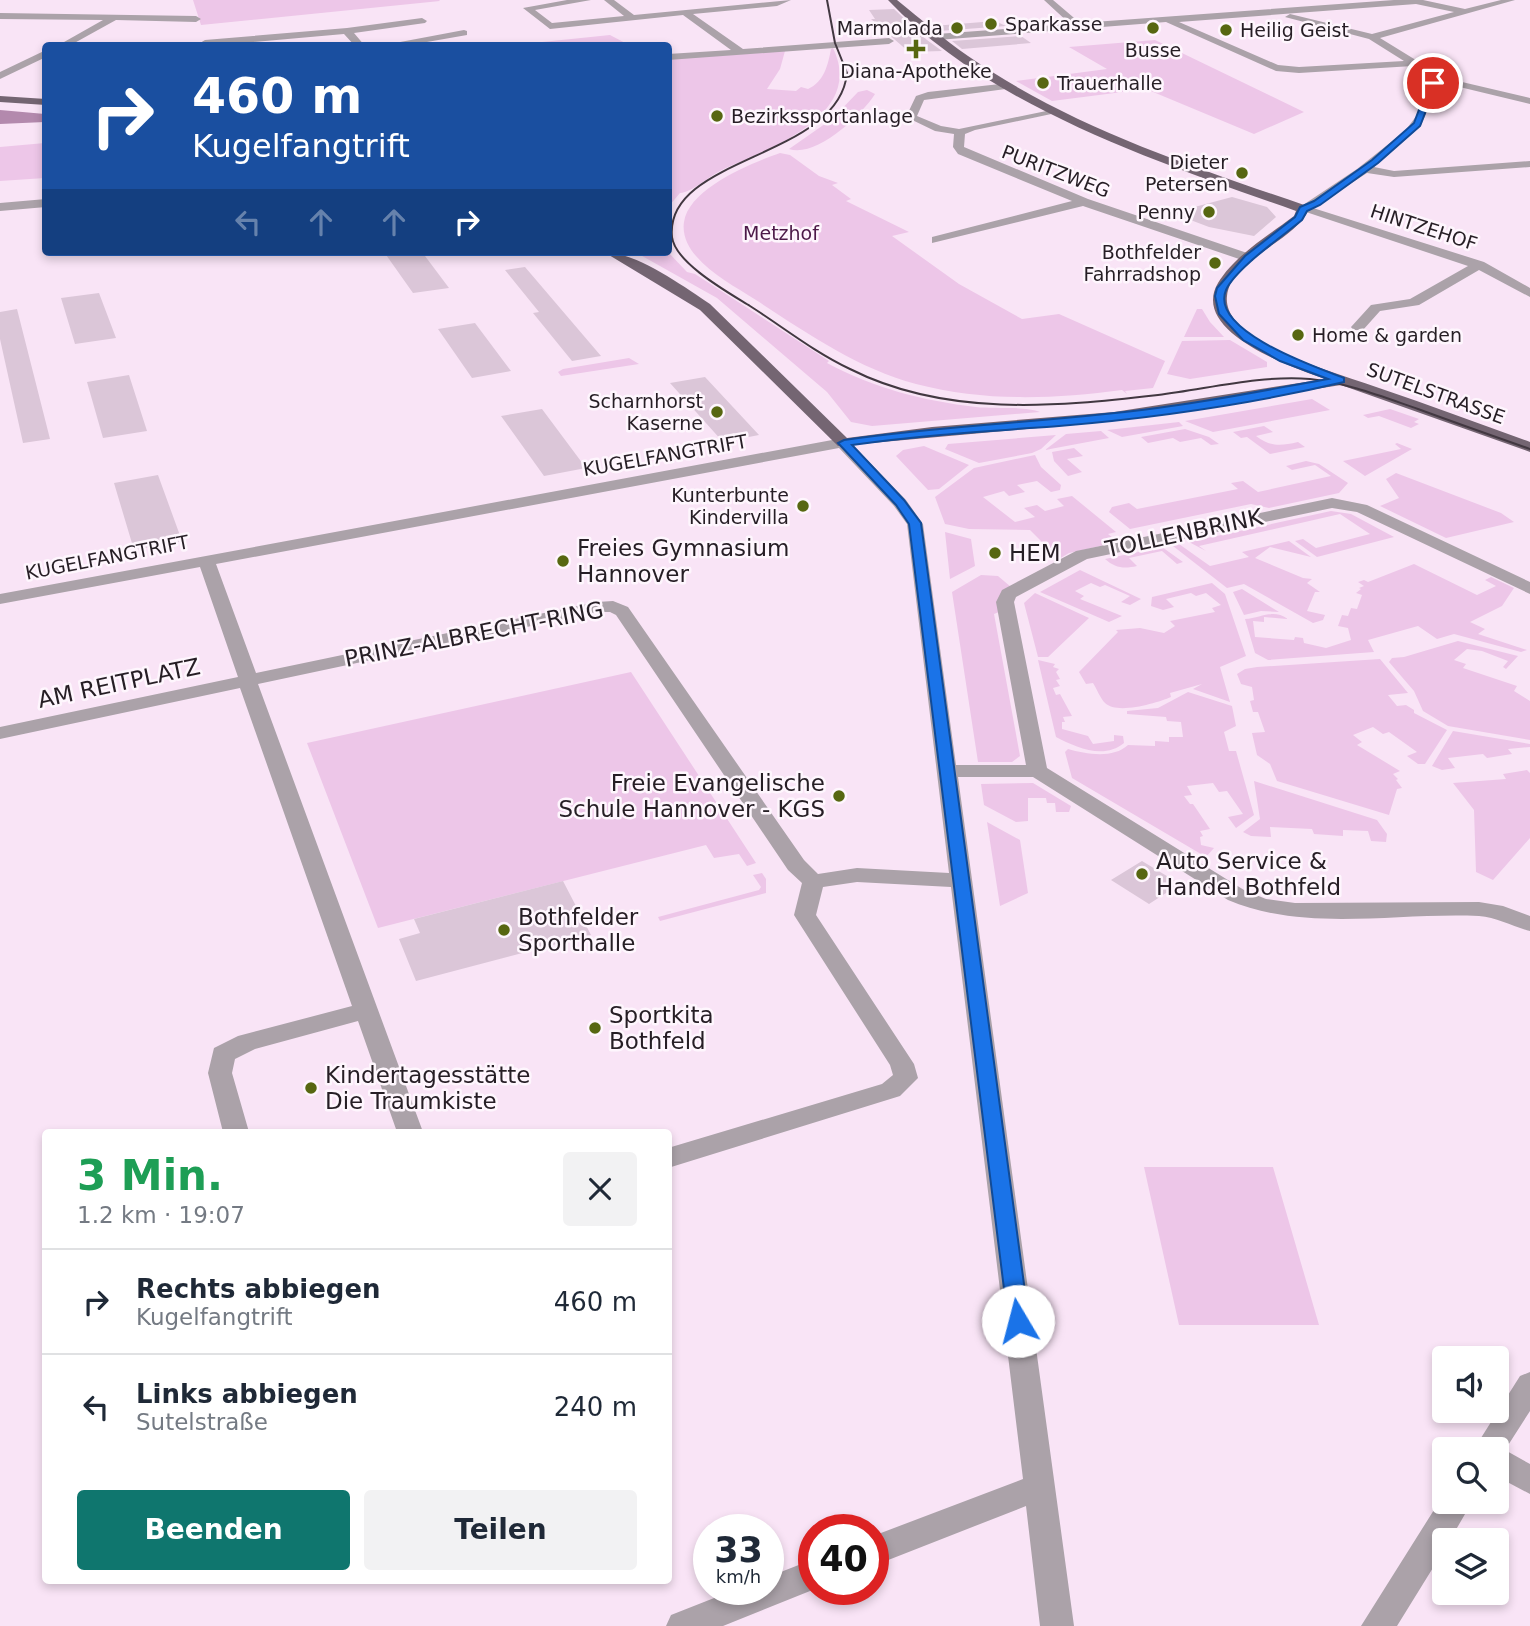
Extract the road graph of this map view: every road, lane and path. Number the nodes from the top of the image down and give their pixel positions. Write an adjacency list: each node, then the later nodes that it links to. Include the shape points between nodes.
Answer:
1 (587, 0): 12 (street, via 527,8 550,26)
2 (608, 0): 12 (street)
3 (787, 0): 10 (street)
4 (892, 0): 19 (main road)
5 (1048, 0): 16 (street)
6 (1416, 0): 8 (street); 9 (street)
7 (1511, 0): 9 (street)
8 (1272, 12): 14 (street); 20 (street)
9 (1465, 12): 20 (street)
10 (685, 13): 12 (street); 27 (street)
11 (0, 16): 13 (street)
12 (632, 18)
13 (114, 19): 22 (street); 23 (street, via 194,15)
14 (1168, 20): 16 (street); 30 (street, via 1276,68)
15 (422, 21): 17 (street)
16 (1079, 27): 19 (street)
17 (346, 31): 24 (street); 25 (street)
18 (464, 33): 26 (street)
19 (937, 37): 33 (main road)
20 (1372, 37): 30 (street)
21 (889, 41): 27 (street)
22 (69, 42)
23 (205, 42)
24 (228, 42)
25 (357, 42)
26 (408, 42)
27 (741, 52): 29 (street)
28 (42, 55): 31 (street)
29 (672, 57)
30 (1416, 63): 32 (street)
31 (0, 76)
32 (1442, 80): 35 (street); 40 (street, SUTELSTRASSE, via 1433,83 1417,124)
33 (1009, 86): 37 (main road); 38 (street, via 925,96 910,114 929,126)
34 (0, 99): 36 (main road)
35 (1530, 100)
36 (42, 102)
37 (1052, 111): 38 (street, PURITZWEG); 44 (main road, via 1122,143)
38 (960, 132): 41 (street, PURITZWEG, via 962,152)
39 (1530, 164): 40 (street, via 1394,174)
40 (1363, 169): 44 (street, SUTELSTRASSE)
41 (1084, 202): 45 (street); 47 (street, PURITZWEG)
42 (42, 203): 43 (street)
43 (0, 207)
44 (1303, 209): 47 (main road, SUTELSTRASSE, via 1299,218); 48 (street, HINTZEHOF)
45 (936, 240)
46 (617, 256): 52 (main road, via 705,307)
47 (1249, 258): 51 (main road, SUTELSTRASSE, via 1222,288 1221,306 1229,323 1284,358)
48 (1479, 265): 49 (street, HINTZEHOF); 50 (street, via 1414,302 1376,308)
49 (1528, 293)
50 (1358, 327)
51 (1340, 380): 52 (main road, KUGELFANGTRIFT, via 1171,410); 53 (main road, SUTELSTRASSE)
52 (844, 443): 54 (street, KUGELFANGTRIFT); 60 (street, via 915,523)
53 (1530, 447)
54 (206, 560): 56 (street, KUGELFANGTRIFT); 57 (street)
55 (1530, 589): 59 (street, TOLLENBRINK, via 1360,509 1332,503 1065,561 1009,594 1005,602)
56 (0, 599)
57 (247, 680): 58 (street, AM REITPLATZ); 62 (street, PRINZ-ALBRECHT-RING, via 613,606 622,611 796,865); 64 (street)
58 (0, 733)
59 (1037, 771): 60 (street); 63 (street, via 1236,895 1262,906 1295,910 1479,909)
60 (948, 772): 61 (street)
61 (962, 881): 62 (street, via 858,875); 72 (street)
62 (813, 882): 67 (street, via 805,915 902,1064 906,1078 891,1090)
63 (1530, 924)
64 (365, 1011): 65 (street, via 247,1042 223,1054 220,1073); 66 (street)
65 (235, 1129)
66 (409, 1129)
67 (672, 1157)
68 (1530, 1385): 69 (street)
69 (1497, 1437)
70 (1509, 1468): 71 (street)
71 (1530, 1480)
72 (1040, 1486): 74 (street); 77 (street)
73 (1448, 1514): 78 (street)
74 (889, 1544)
75 (798, 1580): 76 (street)
76 (683, 1626)
77 (1057, 1626)
78 (1378, 1626)

